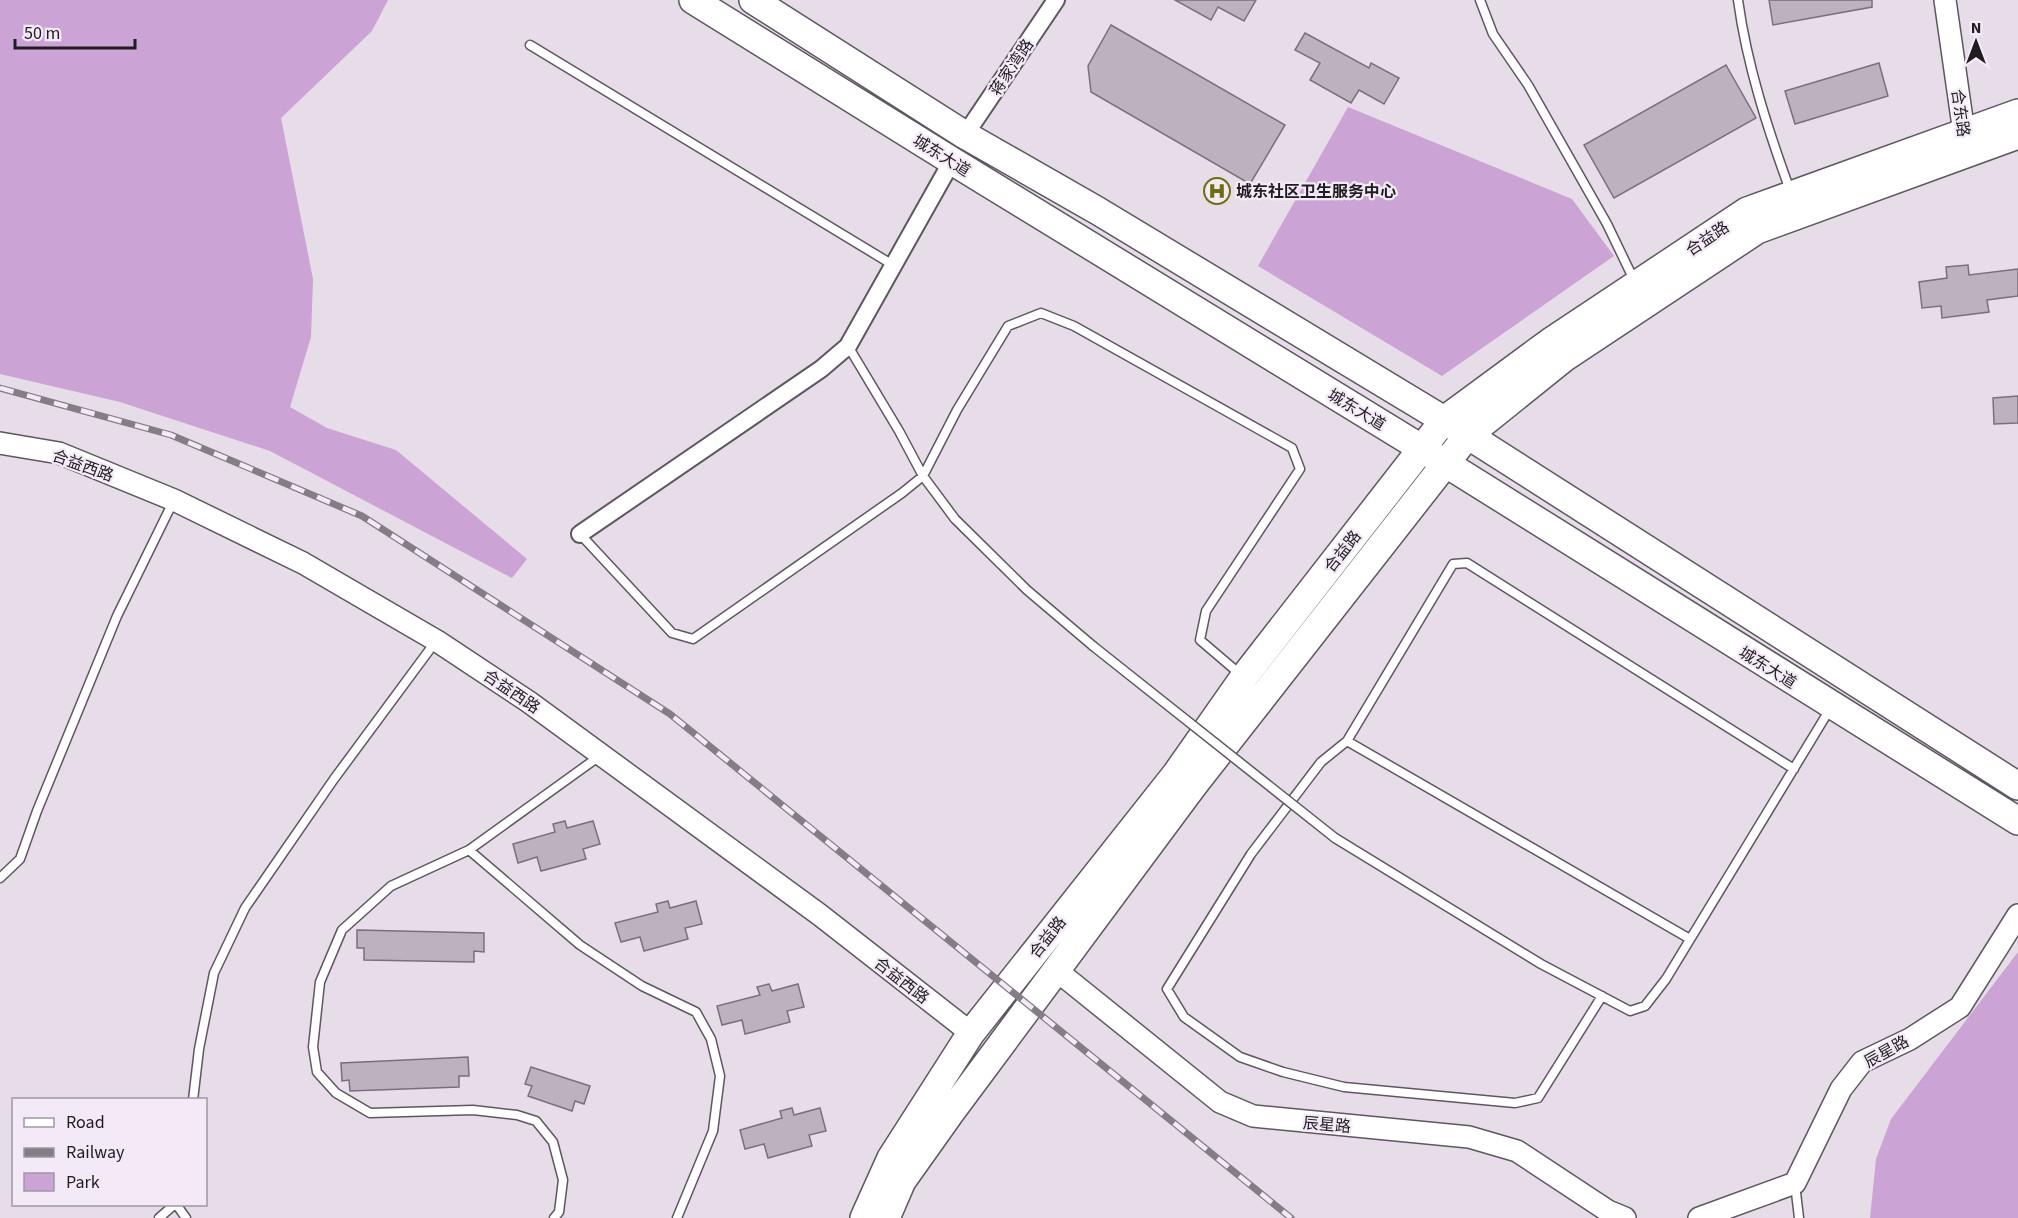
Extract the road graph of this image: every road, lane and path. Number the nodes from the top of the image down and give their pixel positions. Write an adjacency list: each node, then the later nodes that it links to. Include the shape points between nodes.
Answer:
1 (693, 0): 12 (main road, 城东大道)
2 (753, 0): 9 (main road, 城东大道)
3 (1056, 0): 9 (street, 蒋家湾路)
4 (1480, 0): 15 (lane, via 1493,34 1528,85 1607,224)
5 (1738, 0): 13 (lane, via 1742,32)
6 (1945, 0): 11 (street, 合东路)
7 (530, 45): 14 (lane)
8 (2018, 113): 11 (main road, 合益路)
9 (965, 135): 17 (main road, 城东大道)
10 (2018, 135): 11 (main road, 合益路)
11 (1965, 143): 13 (main road, 合益路); 18 (main road, 合益路, via 1757,230 1564,358)
12 (952, 161): 14 (street); 20 (main road, 城东大道)
13 (1791, 195): 15 (main road, 合益路, via 1747,211)
14 (893, 265): 16 (street)
15 (1636, 285): 17 (main road, 合益路)
16 (848, 346): 22 (lane); 24 (street, via 821,369)
17 (1444, 420): 18 (main road, 城东大道); 20 (main road, 合益路)
18 (1467, 436): 21 (main road, 合益路); 31 (main road, 城东大道)
19 (0, 443): 23 (street, 合益西路, via 59,453)
20 (1421, 448): 21 (main road, 城东大道); 26 (main road, 合益路)
21 (1444, 464): 27 (main road, 城东大道); 37 (main road, 合益路, via 1193,786)
22 (923, 477): 24 (lane, via 693,639 672,633); 26 (lane, via 957,410 1008,326 1041,312 1074,326 1292,448 1300,469 1206,611 1200,640); 38 (lane, bridge, via 955,519 1027,590 1335,838 1541,964)
23 (174, 501): 25 (street, 合益西路, via 303,563); 34 (lane, via 117,616 20,859)
24 (580, 534)
25 (437, 641): 29 (street, 合益西路); 40 (lane, via 334,779 245,908 214,973)
26 (1244, 677): 39 (main road, 合益路, via 1176,774)
27 (1832, 706): 30 (lane); 32 (main road, 城东大道)
28 (1347, 741): 30 (lane, via 1453,564 1467,563); 36 (lane); 38 (lane, via 1322,762 1251,854 1167,989 1184,1017 1240,1057 1283,1072 1344,1087 1515,1103 1538,1098)
29 (602, 755): 33 (lane); 39 (street, 合益西路, via 820,915)
30 (1794, 769): 36 (lane)
31 (2018, 786)
32 (2018, 821)
33 (469, 850): 44 (lane, via 392,886 342,930 320,982 313,1047 317,1072 336,1093 370,1113 473,1110 536,1121 554,1142 563,1180 559,1212); 45 (lane, via 580,945 642,986 696,1012 711,1039 720,1076 713,1131)
34 (0, 878)
35 (2018, 915): 41 (street, 辰星路, via 1960,1007 1910,1039 1862,1062 1841,1089)
36 (1690, 939): 38 (lane, via 1645,1006 1630,1011)
37 (1056, 970): 47 (main road, 合益路, via 902,1181); 48 (street, 辰星路, via 1220,1102 1253,1116 1469,1137 1517,1151 1608,1211)
38 (1602, 996)
39 (971, 1033): 46 (main road, 合益路, via 891,1158)
40 (193, 1098)
41 (1795, 1183): 49 (street); 50 (lane)
42 (174, 1206): 43 (lane)
43 (159, 1218)
44 (554, 1218)
45 (677, 1218)
46 (864, 1218)
47 (886, 1218)
48 (1626, 1218)
49 (1699, 1218)
50 (1799, 1218)

